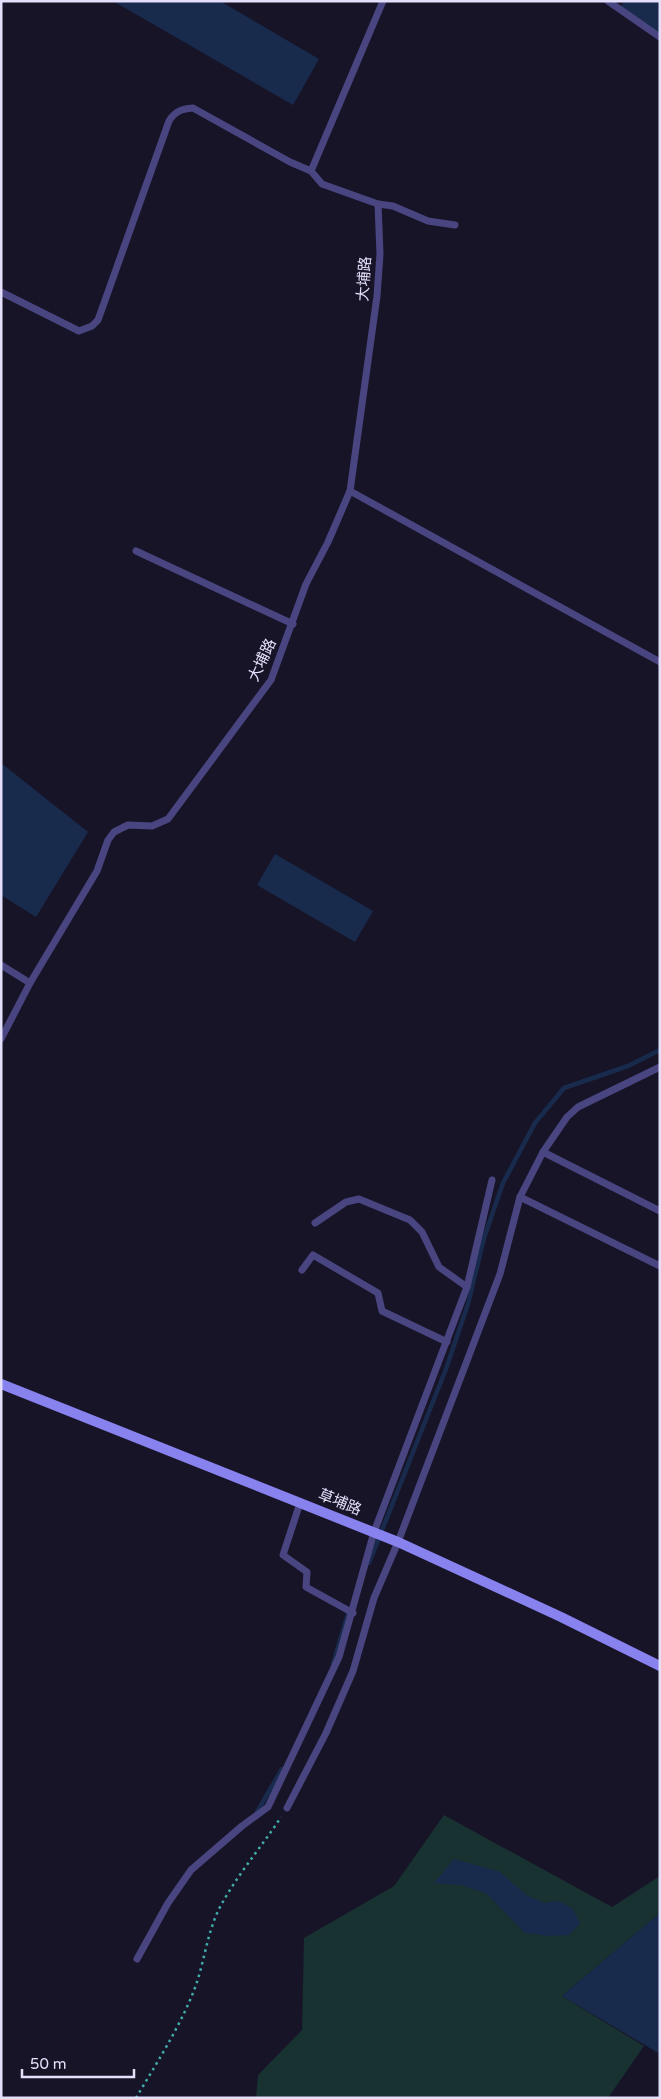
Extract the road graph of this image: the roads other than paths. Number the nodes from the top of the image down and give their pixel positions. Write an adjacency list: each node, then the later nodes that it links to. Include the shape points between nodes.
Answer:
1 (384, 1): 4 (lane)
2 (608, 1): 3 (lane)
3 (660, 37)
4 (311, 171): 5 (lane, via 322,184); 7 (lane, via 193,108 182,109 168,120 98,320 79,331)
5 (378, 204): 6 (lane, via 393,206 428,221); 8 (lane, 大埔路, via 380,254 377,296)
6 (455, 225)
7 (1, 292)
8 (350, 491): 10 (lane, 大埔路, via 306,584); 11 (lane)
9 (136, 551): 10 (lane)
10 (292, 624): 13 (lane, 大埔路, via 271,680 168,819 152,826 128,825 114,832 108,840 97,871)
11 (660, 662)
12 (1, 965): 13 (lane)
13 (30, 982): 14 (lane, 大埔路)
14 (1, 1039)
15 (660, 1067): 16 (lane, via 578,1107 566,1117)
16 (543, 1152): 18 (lane); 19 (lane)
17 (492, 1180): 23 (lane)
18 (520, 1197): 21 (lane); 28 (lane, via 500,1274)
19 (660, 1211)
20 (315, 1223): 23 (lane, via 346,1202 359,1199 410,1220 422,1232 439,1267)
21 (660, 1266)
22 (302, 1270): 24 (lane, via 312,1255 378,1293 382,1311)
23 (467, 1287): 24 (lane)
24 (447, 1342): 27 (lane)
25 (1, 1384): 26 (street, 草埔路)
26 (300, 1502): 27 (street, 草埔路); 29 (lane, via 283,1555 307,1572 306,1587)
27 (374, 1532): 28 (street, 草埔路); 29 (lane)
28 (398, 1542): 30 (street, 草埔路); 31 (lane, via 374,1598 353,1671 326,1733)
29 (353, 1613): 32 (lane, via 340,1657 268,1807 191,1870 168,1903)
30 (660, 1666)
31 (287, 1808)
32 (137, 1959)

